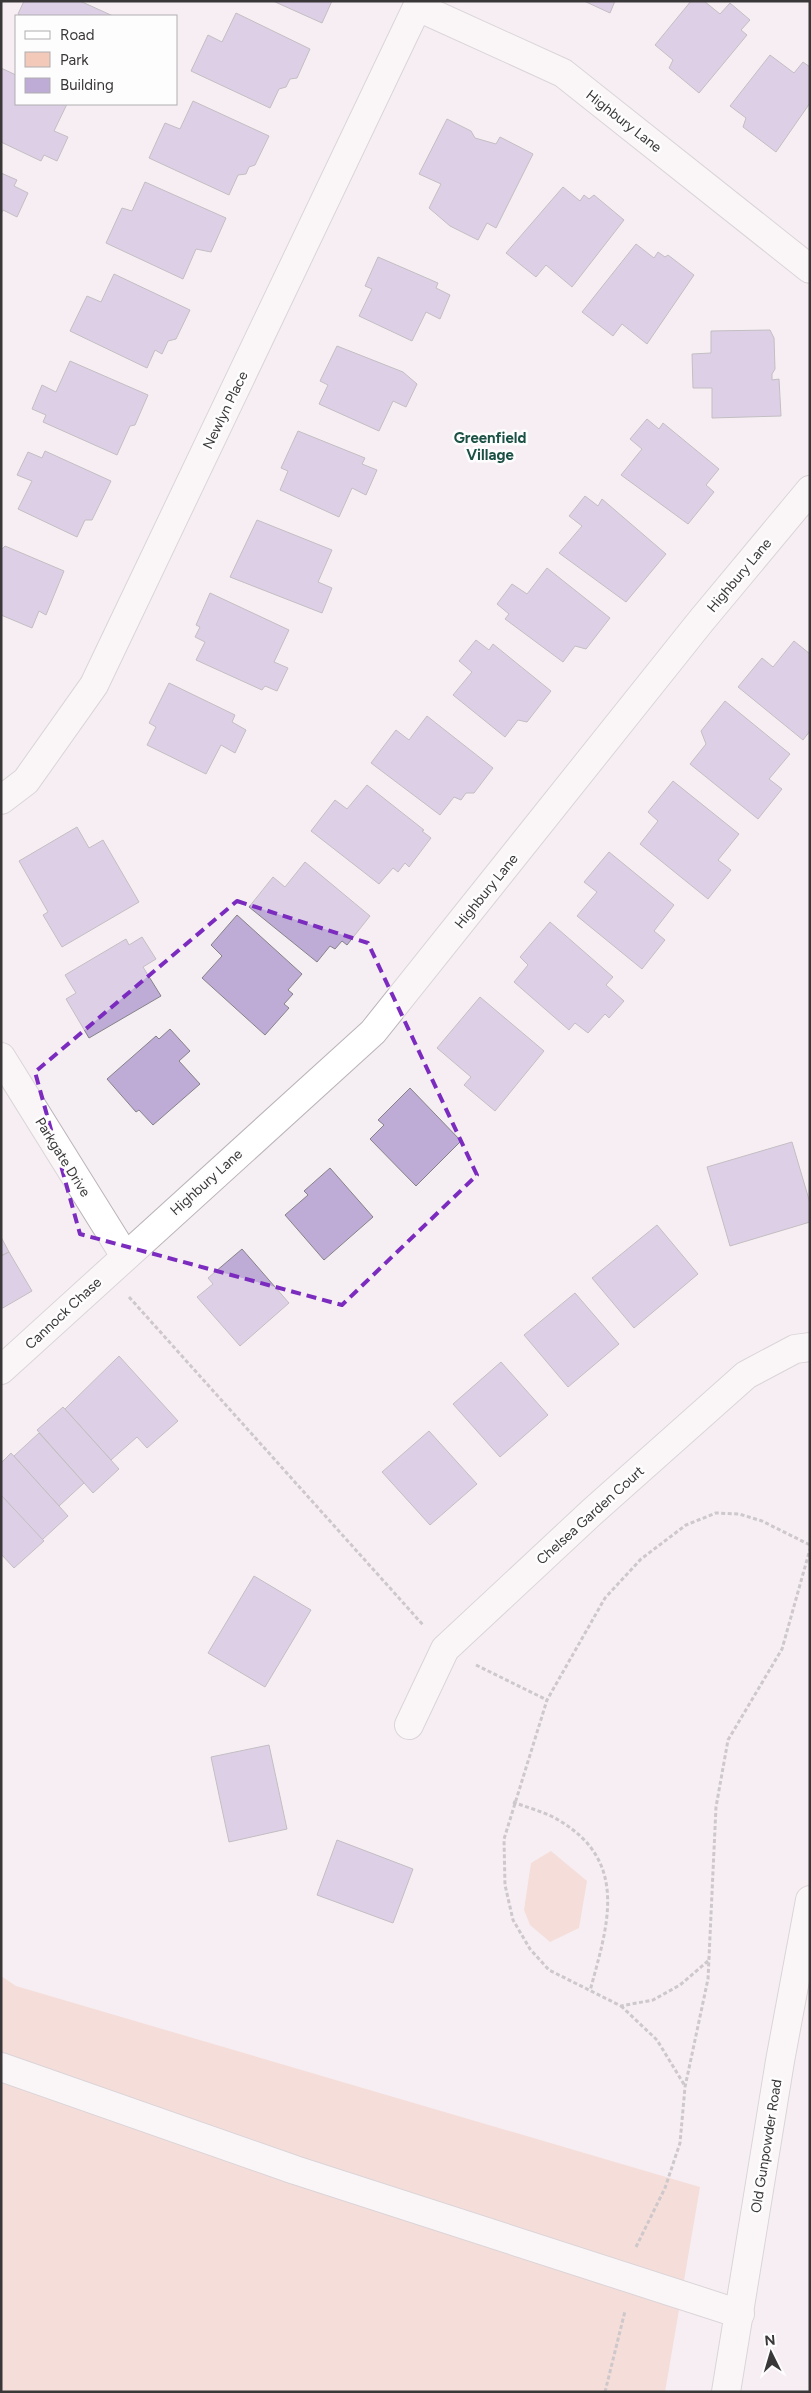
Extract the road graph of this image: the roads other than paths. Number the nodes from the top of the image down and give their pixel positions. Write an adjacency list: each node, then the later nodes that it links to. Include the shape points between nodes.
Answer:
1 (419, 4): 2 (street, Highbury Lane, via 563,73); 4 (street, Newlyn Place, via 94,686 26,781)
2 (810, 269)
3 (810, 490): 6 (street, Highbury Lane, via 701,621 373,1032)
4 (1, 800)
5 (1, 1057): 6 (street, Parkgate Drive)
6 (116, 1264): 8 (street, Cannock Chase)
7 (810, 1347): 9 (street, Chelsea Garden Court, via 795,1350 746,1375 445,1649)
8 (1, 1370)
9 (410, 1725)
10 (810, 1900): 12 (street, Old Gunpowder Road, via 780,2060)
11 (1, 2067): 12 (street, via 295,2170)
12 (740, 2314): 13 (street, Old Gunpowder Road)
13 (726, 2392)

